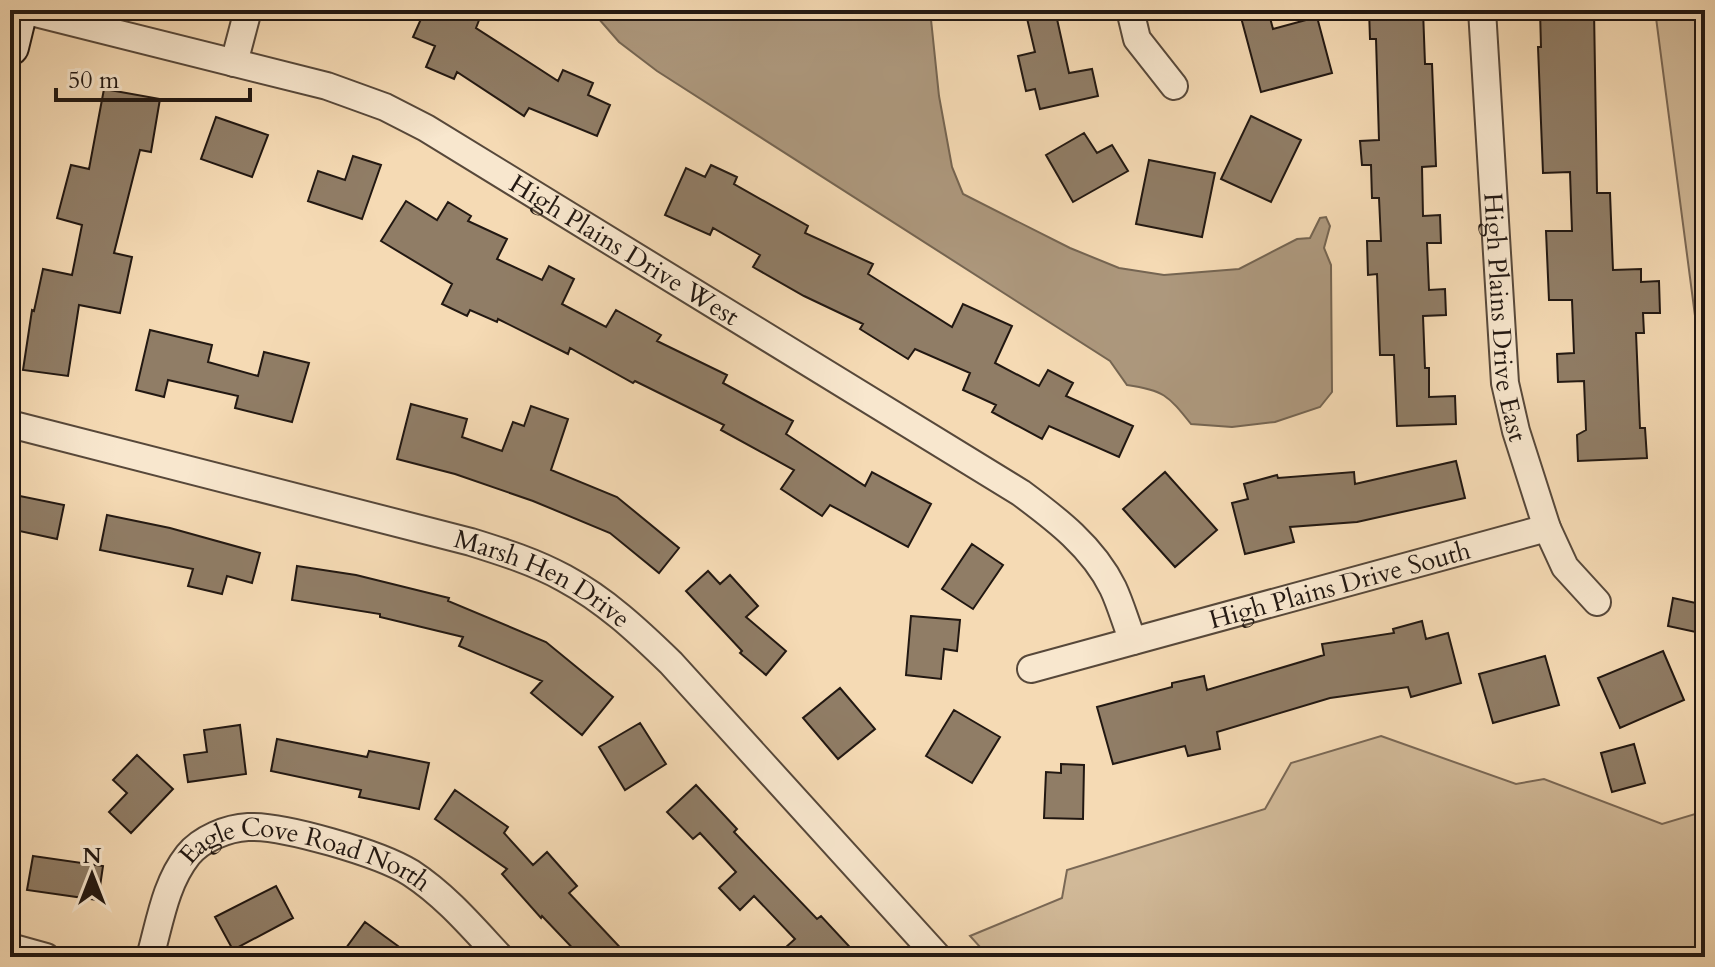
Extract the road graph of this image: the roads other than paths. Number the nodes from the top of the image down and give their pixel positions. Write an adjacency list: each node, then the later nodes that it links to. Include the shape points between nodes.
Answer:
1 (21, 10): 5 (street); 6 (street, High Plains Drive West)
2 (248, 10): 6 (street)
3 (1130, 10): 7 (street, via 1137,39)
4 (1482, 10): 9 (street, High Plains Drive East, via 1505,383)
5 (10, 47)
6 (234, 63): 11 (street, High Plains Drive West, via 327,86 426,128 1021,493 1058,520 1091,555 1113,587)
7 (1174, 86)
8 (10, 424): 17 (street, Marsh Hen Drive, via 471,542 564,578 609,608 671,663)
9 (1547, 528): 10 (street, High Plains Drive East, via 1565,567); 11 (street, High Plains Drive South)
10 (1597, 602)
11 (1133, 641): 12 (street, High Plains Drive South)
12 (1031, 669)
13 (10, 947): 14 (street)
14 (46, 957)
15 (150, 957): 16 (street, Eagle Cove Road North, via 172,878 190,852 217,834 247,827 350,848 409,872 442,896)
16 (500, 957)
17 (938, 957)

